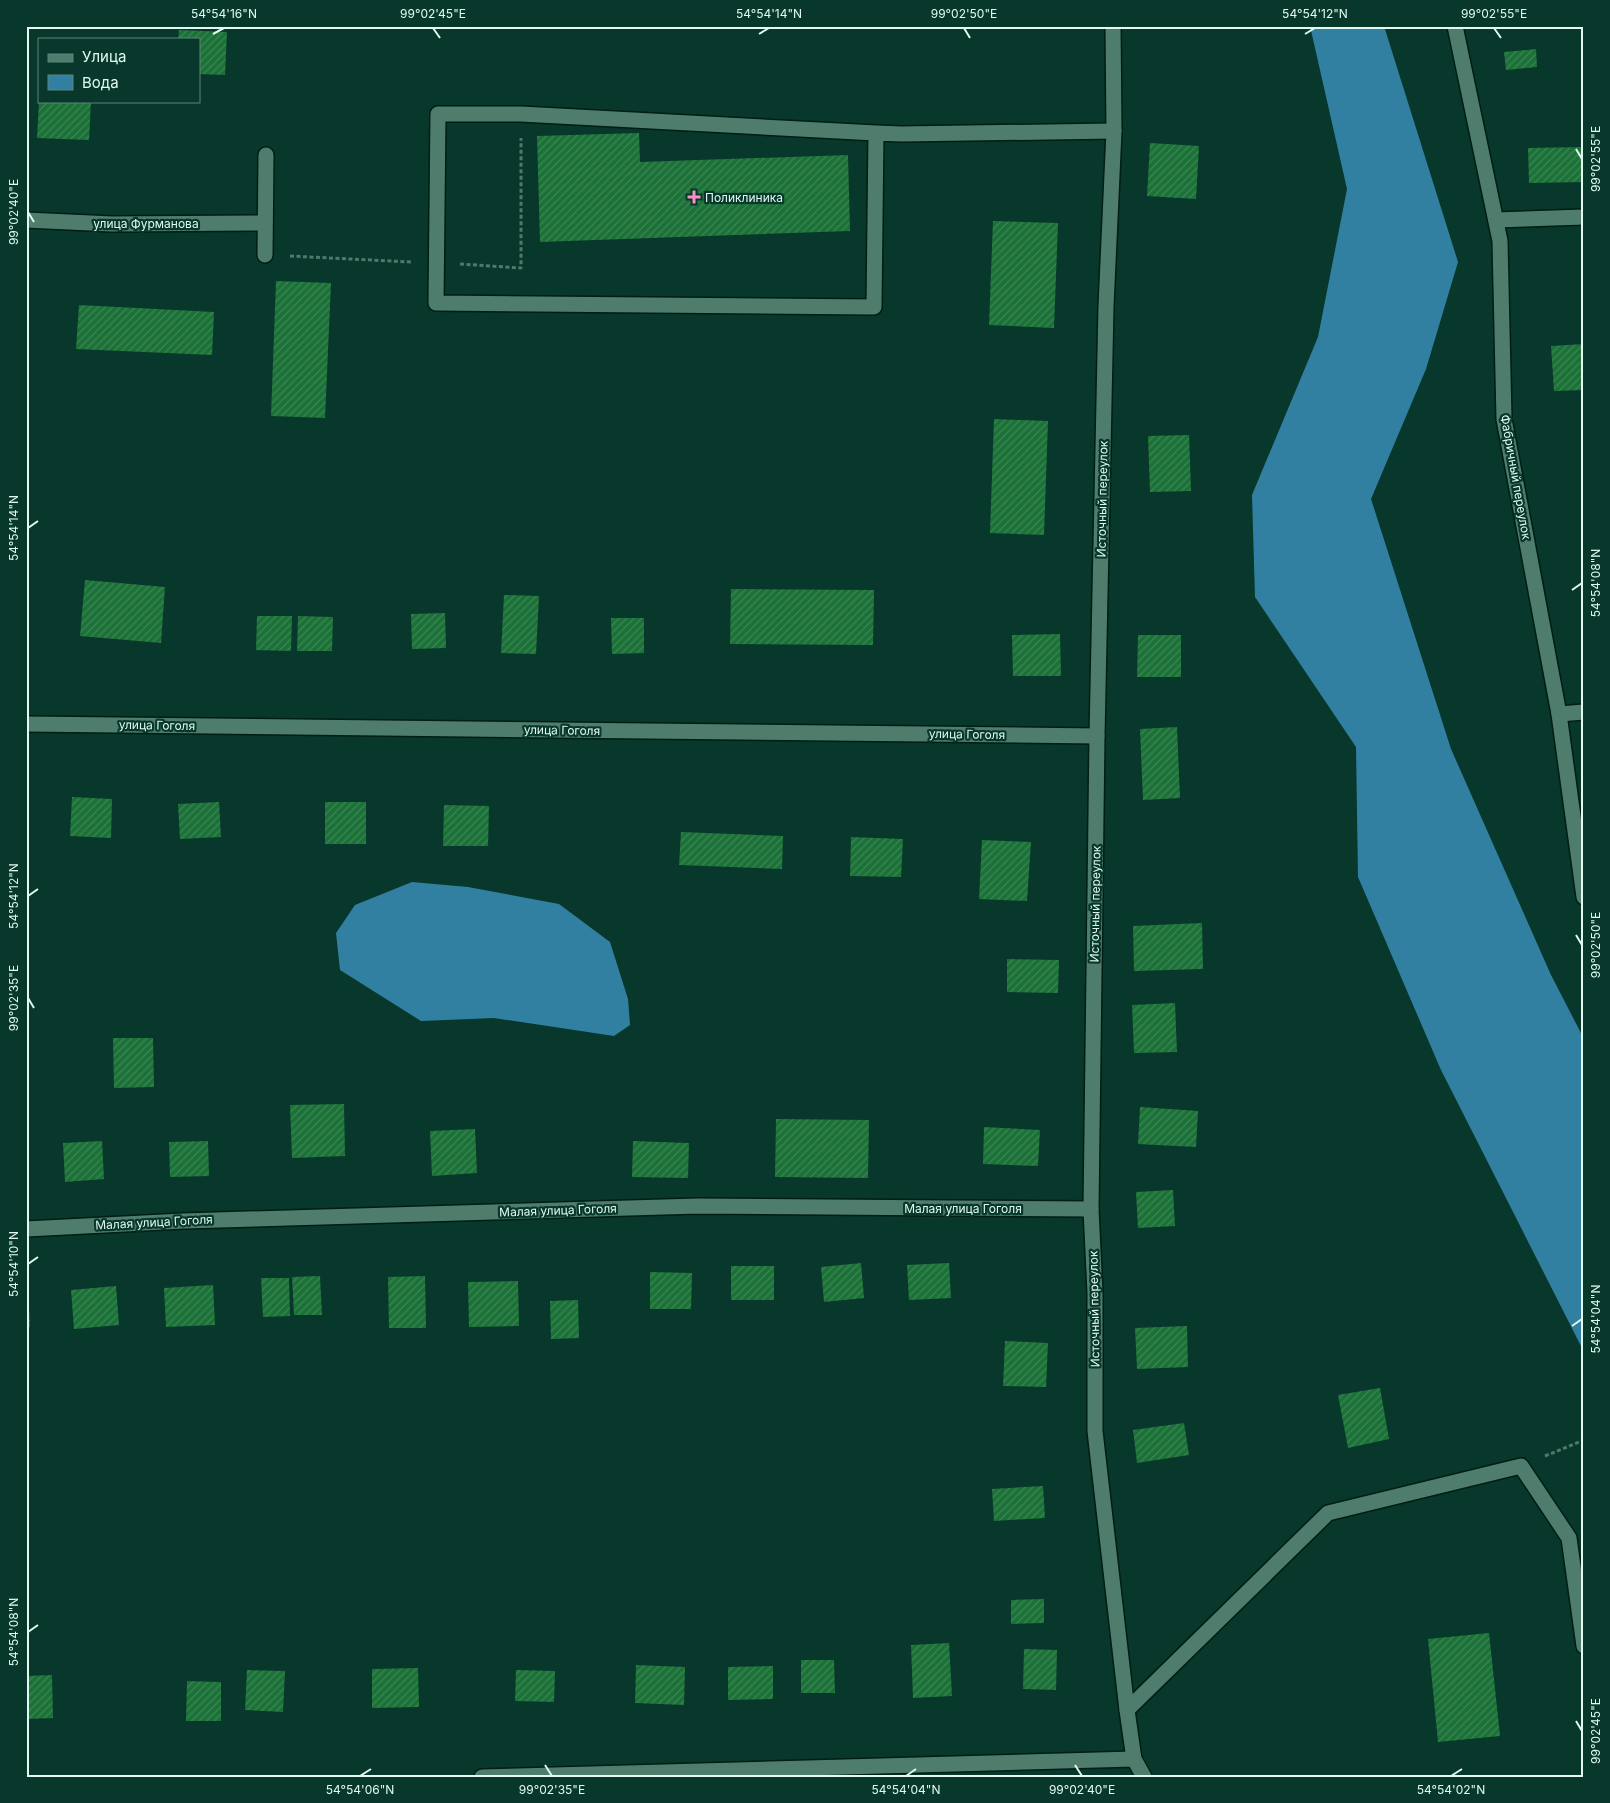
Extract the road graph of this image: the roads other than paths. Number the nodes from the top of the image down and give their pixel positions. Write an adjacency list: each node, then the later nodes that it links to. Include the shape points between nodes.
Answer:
1 (1114, 26): 3 (street, Источный переулок)
2 (1455, 26): 8 (street, Фабричный переулок)
3 (1114, 131): 4 (street); 14 (street, Источный переулок, via 1106,306)
4 (876, 133): 4 (street, via 874,307 436,303 438,114 521,114)
5 (266, 155): 9 (street)
6 (1584, 217): 8 (street)
7 (26, 220): 9 (street, улица Фурманова, via 112,224)
8 (1496, 220): 12 (street, Фабричный переулок, via 1500,241 1504,420)
9 (265, 222): 10 (street)
10 (265, 255)
11 (1584, 712): 12 (street)
12 (1559, 714): 15 (street, Фабричный переулок)
13 (26, 724): 14 (street, улица Гоголя)
14 (1098, 736): 16 (street, Источный переулок)
15 (1584, 898)
16 (1091, 1209): 17 (street, Малая улица Гоголя, via 698,1206 193,1220); 19 (street, Источный переулок, via 1095,1431)
17 (26, 1228)
18 (1584, 1646): 19 (street, via 1569,1538 1521,1466 1328,1513)
19 (1126, 1710): 20 (street, Источный переулок)
20 (1134, 1759): 21 (street); 22 (street, Источный переулок)
21 (482, 1777)
22 (1144, 1777)

